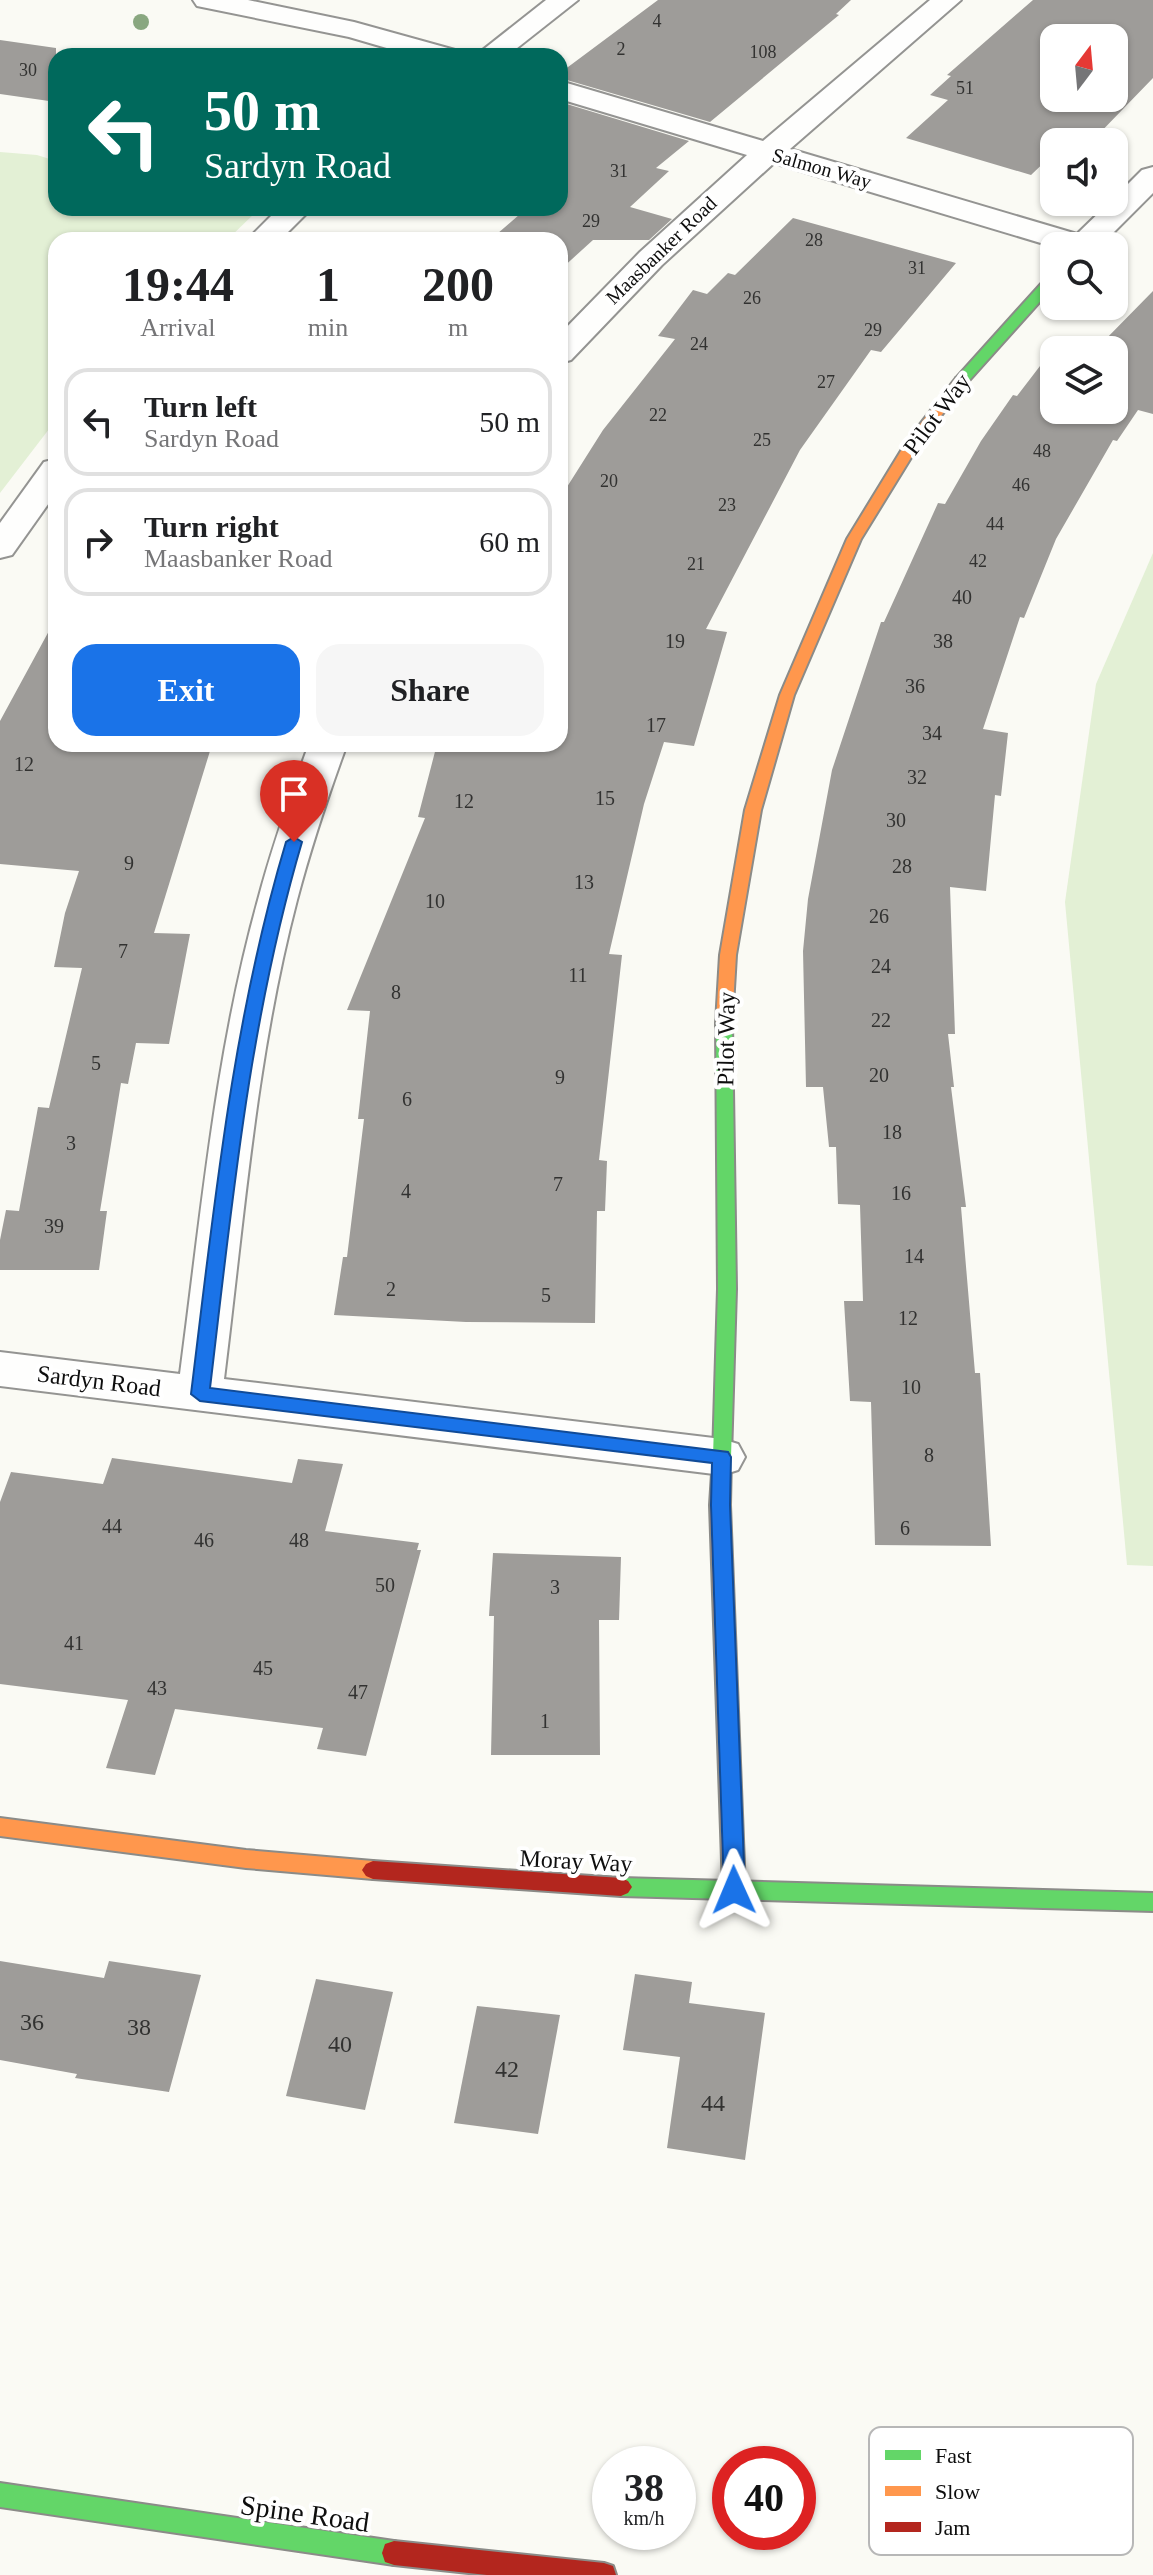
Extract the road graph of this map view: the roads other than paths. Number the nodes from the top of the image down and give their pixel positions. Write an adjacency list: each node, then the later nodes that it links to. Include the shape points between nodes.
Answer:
1 (207, 0): 4 (street)
2 (564, 0): 5 (street)
3 (947, 0): 7 (street)
4 (417, 48)
5 (500, 48)
6 (568, 92): 7 (street, Salmon Way)
7 (768, 152): 12 (street, Salmon Way); 14 (street, Maasbanker Road)
8 (1153, 176): 11 (street)
9 (288, 216): 10 (street)
10 (271, 232)
11 (1097, 232)
12 (1040, 233)
13 (1040, 293): 20 (street, Pilot Way, via 914,441 854,539 787,695 753,810 728,955 723,1048 727,1289)
14 (568, 344)
15 (48, 480): 16 (street)
16 (0, 548)
17 (325, 752): 19 (street, via 269,925 236,1099)
18 (0, 1369): 19 (street, Sardyn Road)
19 (200, 1394): 20 (street, Sardyn Road)
20 (722, 1457): 22 (street, Pilot Way)
21 (0, 1827): 22 (street, Moray Way, via 262,1861 572,1886)
22 (734, 1890): 23 (street, Moray Way)
23 (1153, 1902)
24 (0, 2495): 25 (street, Spine Road, via 337,2547)
25 (604, 2575)

